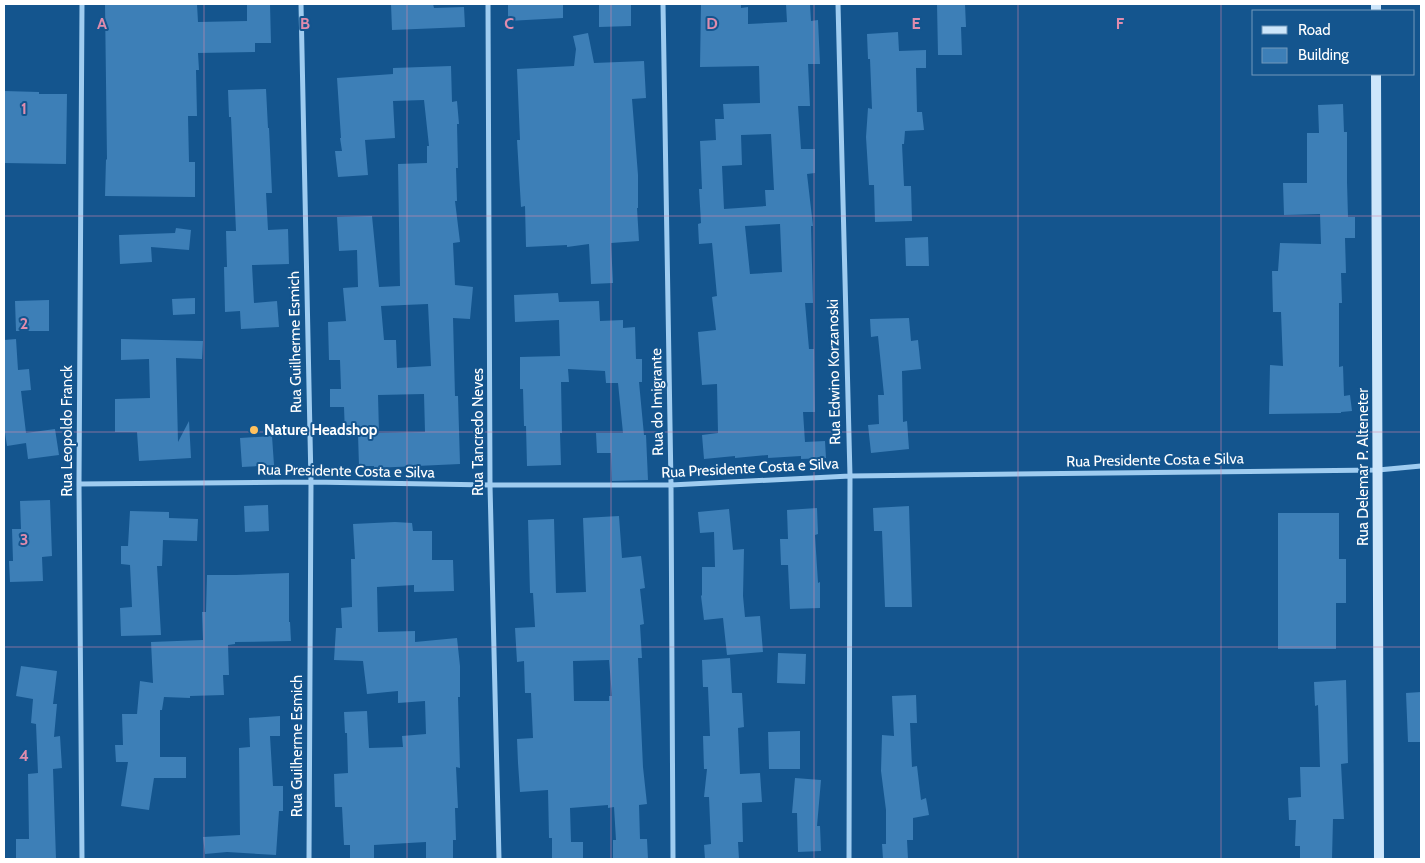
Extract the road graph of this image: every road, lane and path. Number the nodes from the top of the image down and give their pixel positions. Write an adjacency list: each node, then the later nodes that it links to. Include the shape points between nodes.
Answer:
1 (82, 4): 11 (street, Rua Leopoldo Franck)
2 (301, 4): 10 (street, Rua Guilherme Esmich)
3 (488, 4): 12 (street, Rua Tancredo Neves)
4 (663, 4): 13 (street, Rua do Imigrante)
5 (838, 4): 9 (street, Rua Edwino Korzanoski)
6 (1376, 75): 8 (street, Rua Delemar P. Alteneter)
7 (1421, 466): 8 (street, Rua Presidente Costa e Silva)
8 (1378, 470): 9 (street, Rua Presidente Costa e Silva); 19 (street, Rua Delemar P. Alteneter)
9 (850, 476): 13 (street, Rua Presidente Costa e Silva); 18 (street, Rua Edwino Korzanoski)
10 (311, 482): 11 (street, Rua Presidente Costa e Silva); 12 (street, Rua Presidente Costa e Silva); 15 (street, Rua Guilherme Esmich)
11 (80, 484): 14 (street, Rua Leopoldo Franck)
12 (490, 485): 13 (street, Rua Presidente Costa e Silva); 16 (street, Rua Tancredo Neves)
13 (671, 485): 17 (street, Rua do Imigrante)
14 (82, 859)
15 (309, 859)
16 (499, 859)
17 (673, 859)
18 (849, 859)
19 (1379, 859)

